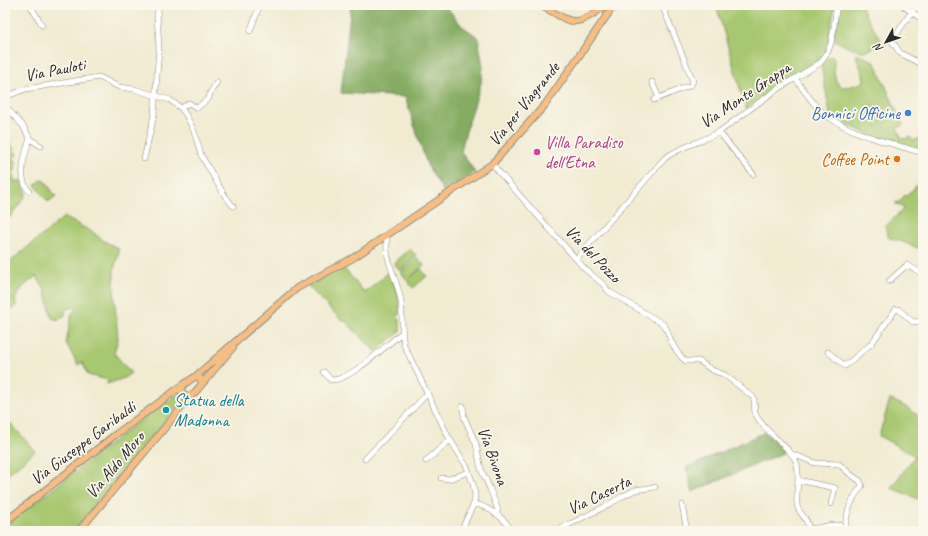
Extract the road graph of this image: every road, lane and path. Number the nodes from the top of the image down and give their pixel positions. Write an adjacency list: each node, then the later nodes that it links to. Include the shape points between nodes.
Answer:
1 (30, 5): 12 (street)
2 (159, 5): 18 (street, via 157,15 160,39)
3 (260, 5): 13 (street)
4 (541, 5): 9 (main road, via 570,22 584,20)
5 (662, 5): 17 (street, via 693,81 691,85 656,99)
6 (837, 5): 15 (street, Via Monte Grappa, via 827,54 820,62)
7 (902, 5): 10 (street)
8 (916, 5): 10 (street)
9 (613, 6): 27 (main road, Via per Viagrande, via 545,105)
10 (911, 12): 11 (street); 14 (street, via 892,41 900,53)
11 (923, 20)
12 (42, 25)
13 (250, 31)
14 (923, 65)
15 (795, 78): 22 (street, Via Monte Grappa); 25 (street, via 820,110 837,122 856,131)
16 (217, 82): 21 (street, via 209,98 197,108 189,103)
17 (652, 82)
18 (156, 95): 19 (street, Via Pauloti, via 119,87 99,77 26,89); 21 (street, Via Pauloti, via 170,100); 26 (street)
19 (5, 97)
20 (5, 106): 23 (street, via 23,126)
21 (181, 108): 30 (street, via 194,131 201,155)
22 (719, 132): 28 (street); 32 (street, Via Monte Grappa, via 674,151 665,158)
23 (30, 139): 24 (street); 29 (street, via 23,164 25,186)
24 (41, 146)
25 (923, 153)
26 (144, 158)
27 (492, 164): 31 (main road, Via per Viagrande); 32 (street, Via del Pozzo)
28 (753, 174)
29 (29, 191)
30 (233, 206)
31 (387, 235): 35 (main road, via 353,258); 37 (street, via 386,246 391,270 401,301)
32 (576, 259): 50 (street, Via del Pozzo, via 614,295 663,324 682,358 686,361 699,361 712,370 728,376 750,394 755,401 755,414)
33 (923, 274): 34 (street, via 907,265)
34 (889, 281)
35 (303, 284): 40 (main road); 41 (main road, via 231,349)
36 (923, 321): 38 (street, via 913,322 896,309 871,344 845,366)
37 (402, 333): 39 (street, via 350,374 331,380); 43 (street, via 406,349)
38 (828, 352)
39 (324, 372)
40 (196, 376): 41 (main road, via 201,379); 42 (main road)
41 (202, 384): 45 (main road)
42 (183, 385): 44 (main road); 46 (main road)
43 (428, 393): 49 (street); 51 (street)
44 (182, 394): 45 (main road, via 187,397); 46 (main road, via 176,394); 48 (main road, via 182,403)
45 (192, 395): 48 (main road)
46 (161, 402): 61 (main road, Via Giuseppe Garibaldi)
47 (463, 406): 60 (street, Via Bivona, via 464,417 476,444 480,469 498,510)
48 (173, 417): 64 (main road, Via Aldo Moro)
49 (450, 440): 52 (street); 53 (street)
50 (792, 454): 55 (street, Via del Pozzo, via 797,465); 62 (street, via 815,463 839,464 860,481 862,486 848,507)
51 (365, 459)
52 (426, 461)
53 (469, 472): 54 (street, via 449,479); 57 (street, via 475,495)
54 (441, 478)
55 (798, 480): 58 (street, via 835,488); 63 (street, Via del Pozzo, via 796,504 808,522)
56 (655, 487): 67 (street, Via Caserta, via 635,490)
57 (474, 503): 60 (street); 65 (street)
58 (831, 504)
59 (682, 505): 68 (street)
60 (495, 514): 66 (street, via 505,521)
61 (5, 522)
62 (845, 527): 63 (street, via 834,524); 69 (street)
63 (806, 529)
64 (79, 531)
65 (461, 531)
66 (512, 531)
67 (556, 531)
68 (687, 531)
69 (851, 531)
70 (855, 531): 71 (street)
71 (868, 531)

